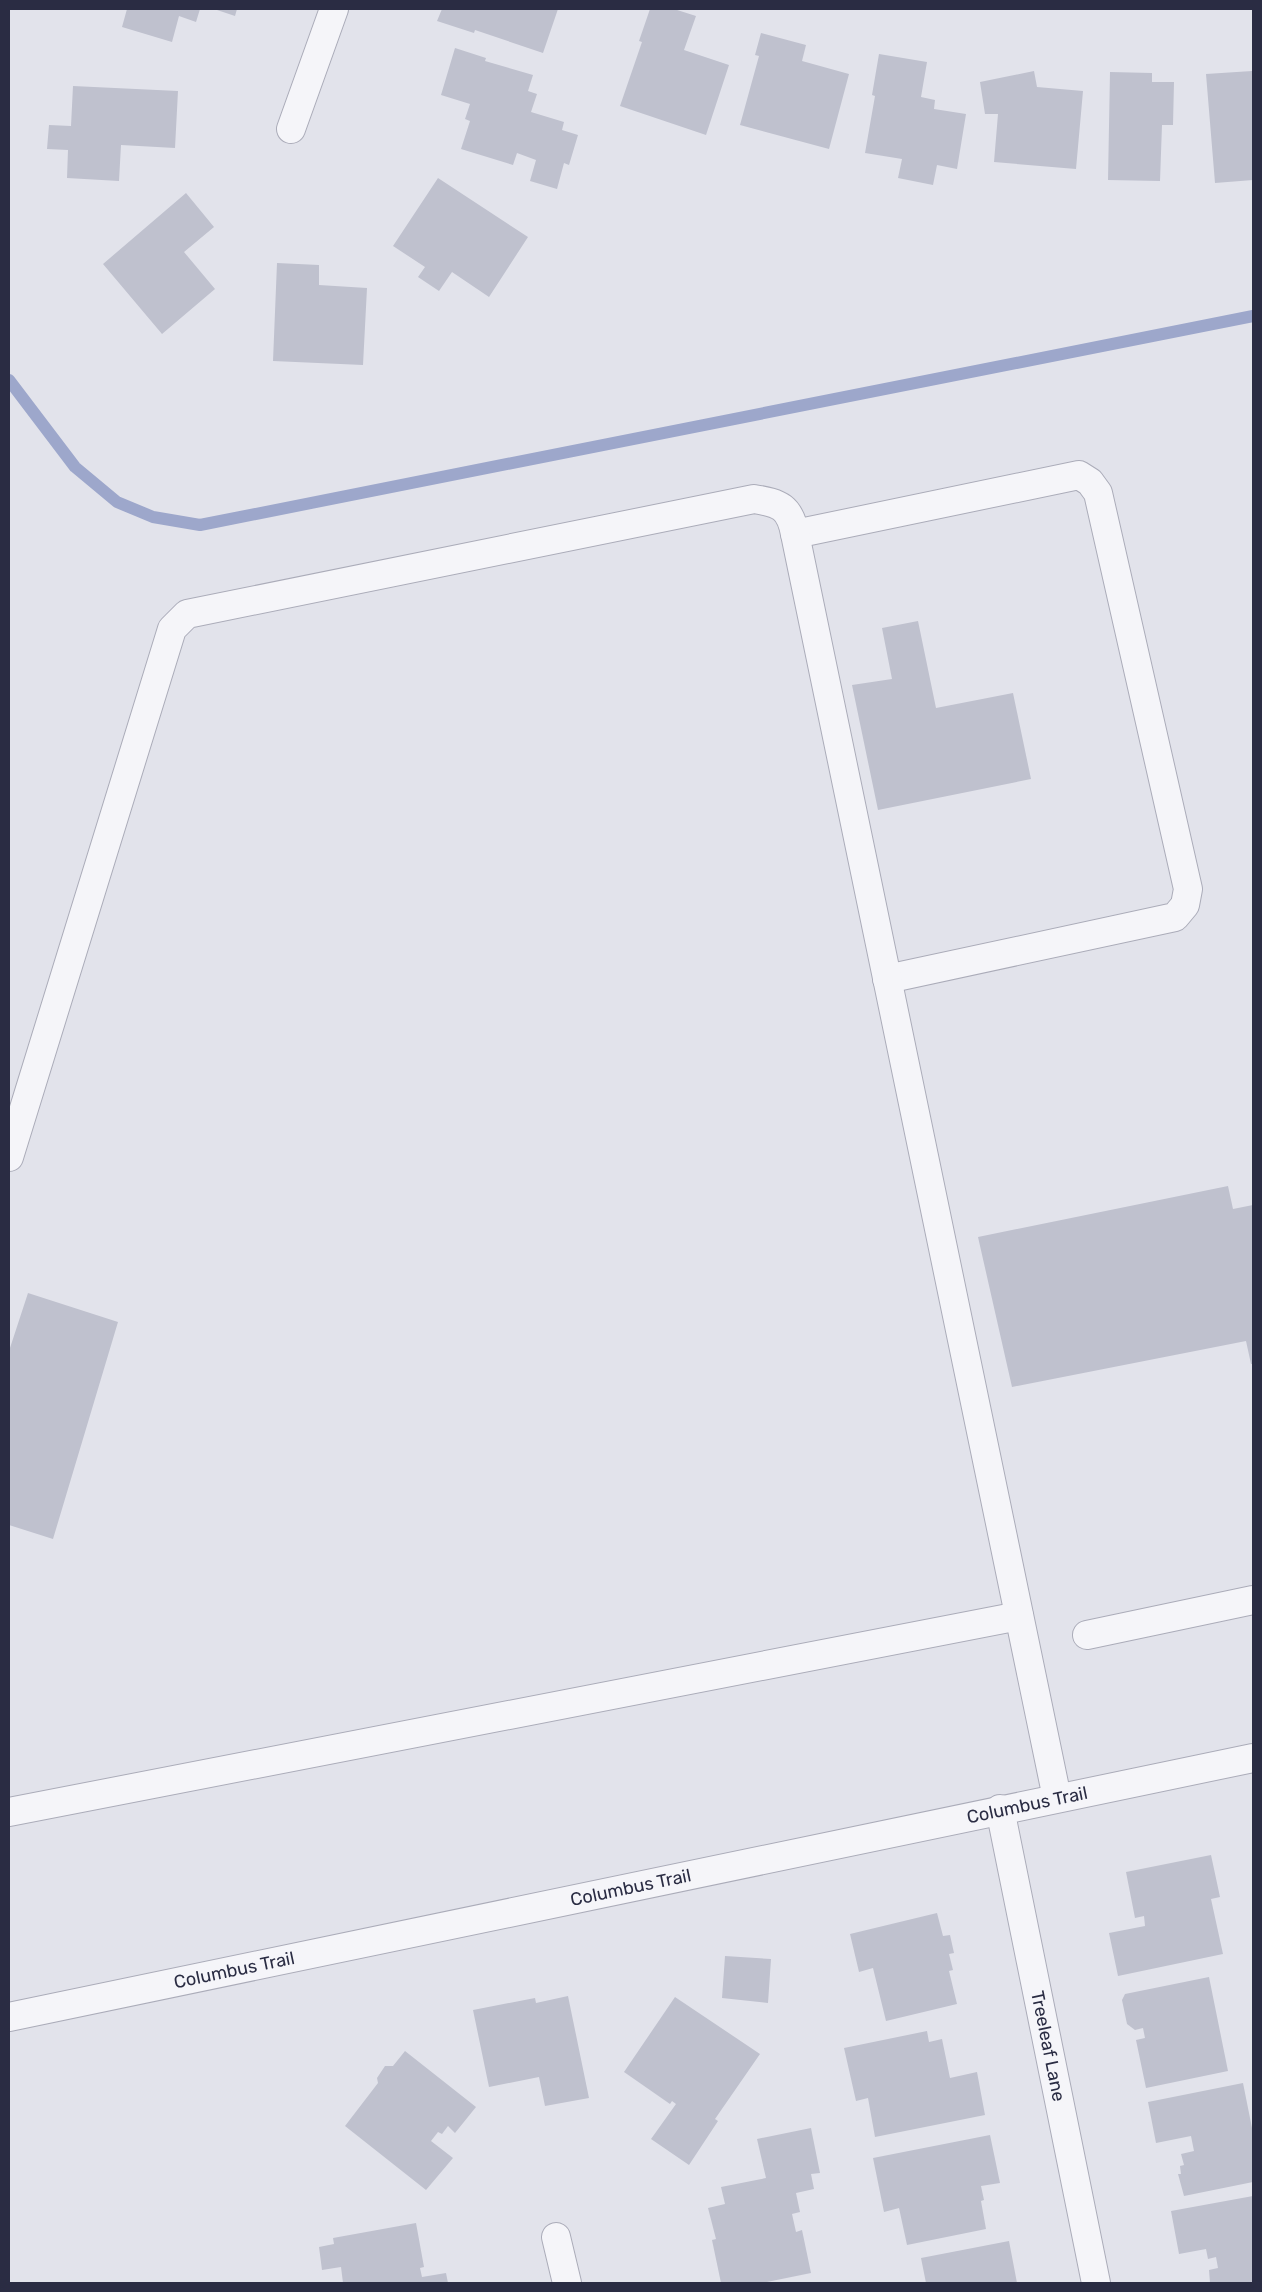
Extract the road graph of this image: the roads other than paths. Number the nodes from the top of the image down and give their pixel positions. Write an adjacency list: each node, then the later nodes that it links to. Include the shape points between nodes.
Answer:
1 (334, 9): 2 (street)
2 (291, 129)
3 (796, 534): 4 (street); 4 (street, via 1079,475 1090,482 1098,493 1188,889 1185,905 1175,917); 5 (street, via 785,508 754,498 187,614 172,629)
4 (887, 979): 7 (street)
5 (9, 1157)
6 (1253, 1600): 8 (street)
7 (1019, 1616): 10 (street); 12 (street)
8 (1087, 1634)
9 (1253, 1758): 10 (street, Columbus Trail)
10 (1057, 1798): 11 (street, Columbus Trail)
11 (1000, 1809): 13 (street, Columbus Trail); 16 (street, Treeleaf Lane)
12 (9, 1812)
13 (9, 2017)
14 (556, 2237): 15 (street)
15 (567, 2283)
16 (1096, 2283)

